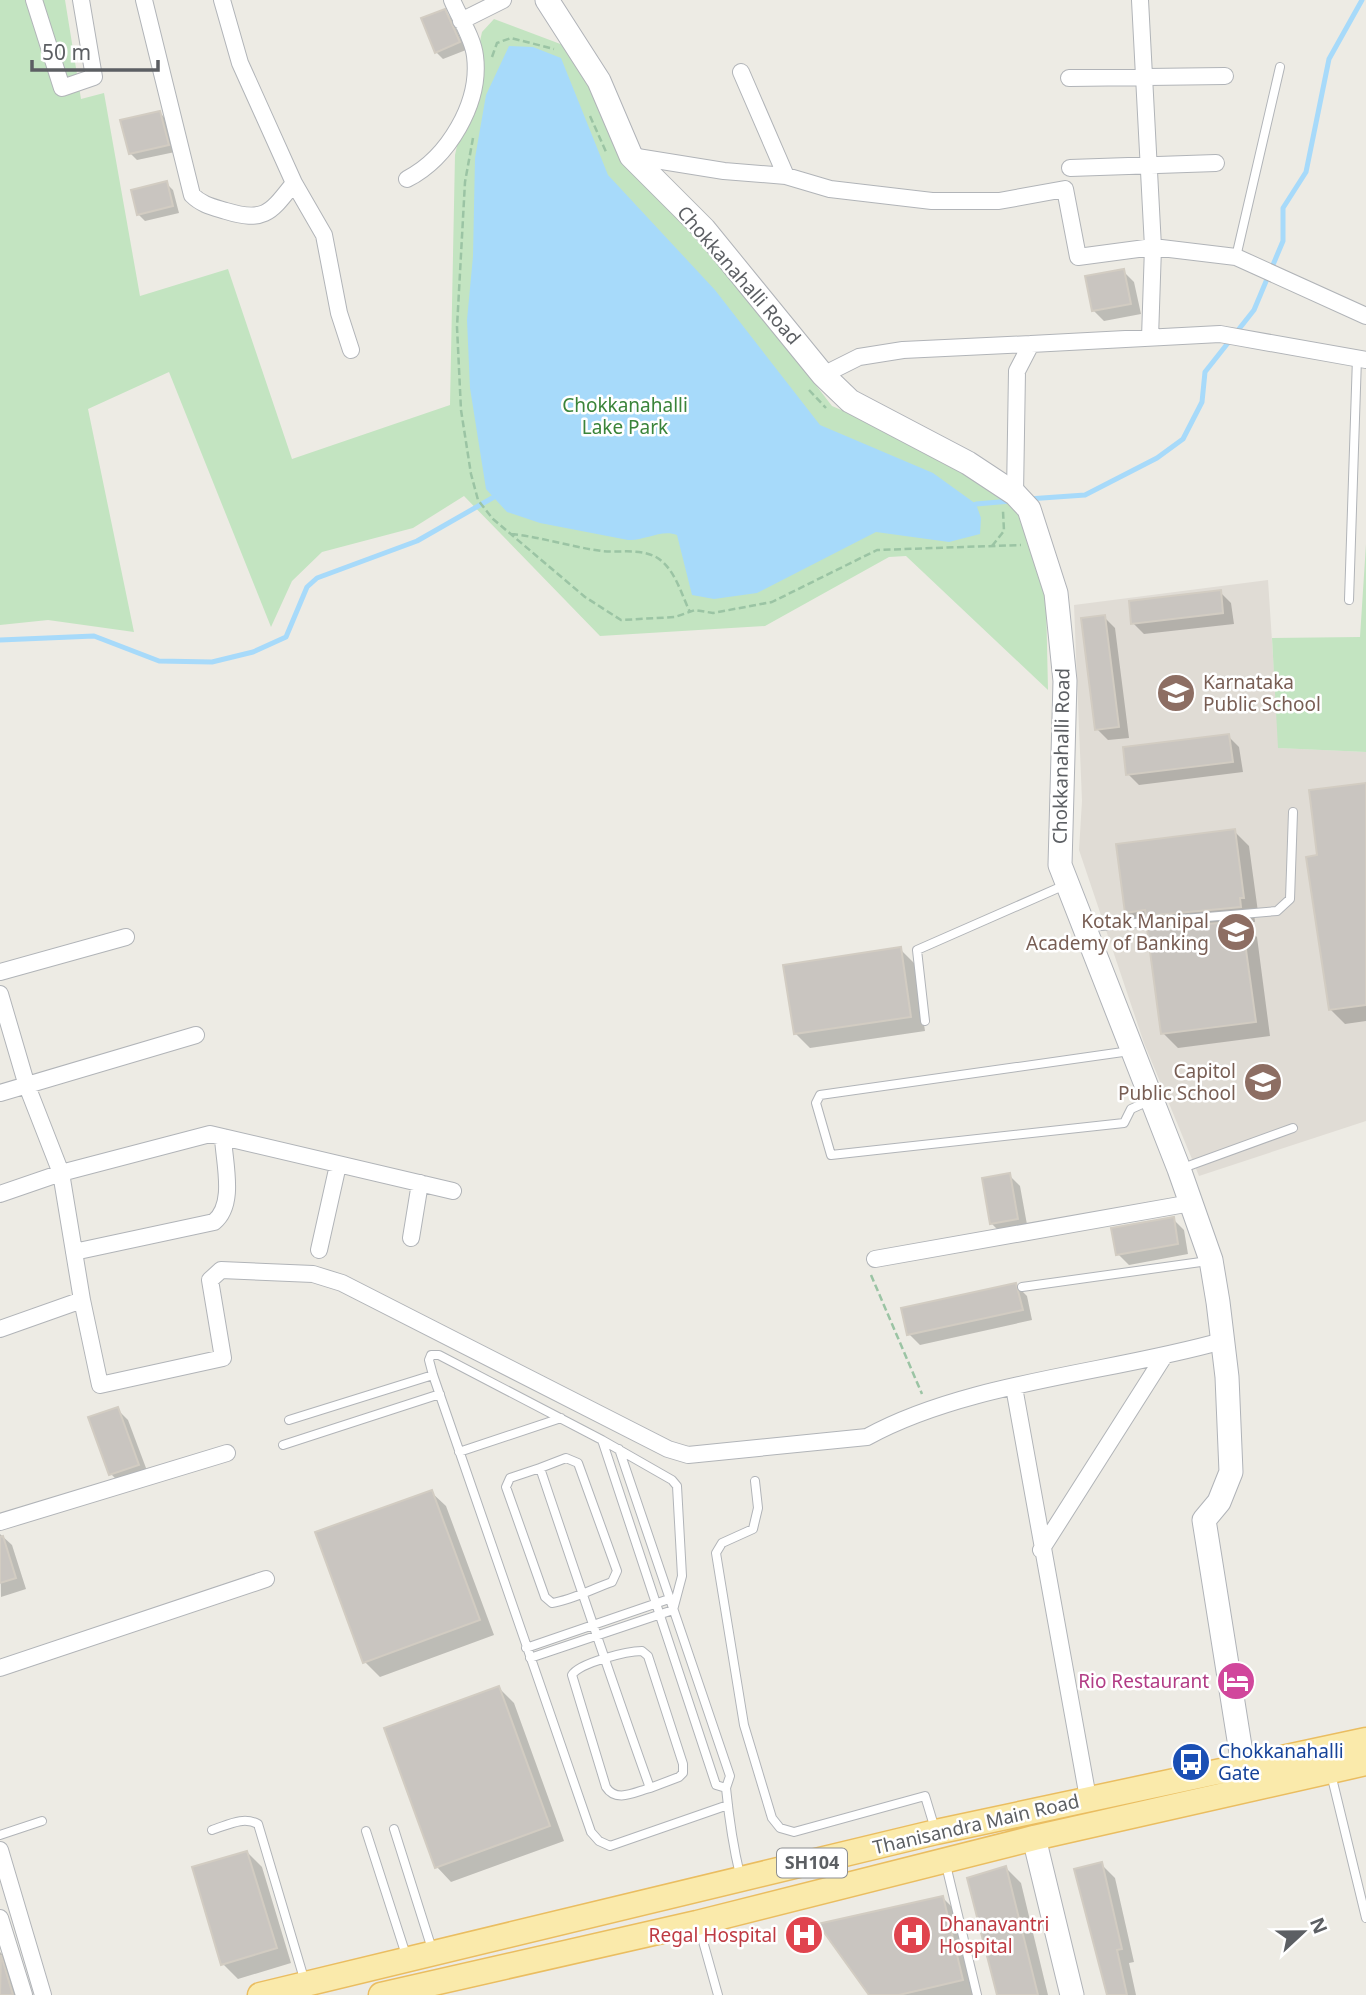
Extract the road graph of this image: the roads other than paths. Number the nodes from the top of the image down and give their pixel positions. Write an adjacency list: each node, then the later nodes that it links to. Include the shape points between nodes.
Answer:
1 (34, 0): 2 (street, via 62,88 94,77)
2 (80, 0)
3 (144, 0): 21 (street, via 192,195 201,204 247,217 262,216)
4 (222, 0): 21 (street, via 237,58)
5 (452, 0): 9 (street)
6 (503, 0): 9 (street)
7 (547, 0): 15 (street, Chokkanahalli Road, via 599,81)
8 (1140, 0): 13 (street)
9 (461, 21): 20 (street, via 475,59 470,105 435,160)
10 (1280, 67): 23 (lane)
11 (741, 72): 19 (street)
12 (1225, 76): 13 (street)
13 (1144, 77): 14 (street); 17 (street)
14 (1069, 78)
15 (622, 158): 19 (street); 29 (street, Chokkanahalli Road, via 704,229)
16 (1216, 163): 17 (street)
17 (1149, 166): 18 (street); 22 (street)
18 (1070, 168)
19 (786, 176): 22 (street, via 830,189 932,201 999,201 1065,189 1079,257)
20 (407, 179)
21 (294, 183): 27 (street, via 327,242 339,313)
22 (1153, 247): 23 (street); 25 (street)
23 (1236, 257): 24 (street)
24 (1366, 316)
25 (1150, 338): 26 (street); 28 (street, via 1225,335)
26 (1031, 344): 29 (street, via 903,350 859,357); 30 (street, via 1017,371)
27 (351, 350)
28 (1362, 359): 31 (lane)
29 (816, 382): 30 (street, Chokkanahalli Road, via 968,463)
30 (1015, 504): 33 (street, Chokkanahalli Road, via 1042,544 1056,593 1065,681 1059,830)
31 (1349, 600)
32 (1293, 812): 34 (lane, via 1290,899 1277,911)
33 (1065, 885): 34 (street, Chokkanahalli Road); 38 (lane, via 917,950)
34 (1084, 927): 40 (street, Chokkanahalli Road)
35 (126, 937): 36 (street)
36 (0, 972)
37 (0, 994): 41 (street)
38 (925, 1021)
39 (196, 1035): 41 (street)
40 (1133, 1051): 43 (street, Chokkanahalli Road); 43 (lane, via 820,1095 816,1103 831,1155 1124,1123 1131,1109)
41 (27, 1086): 42 (street); 48 (street)
42 (0, 1093)
43 (1152, 1100): 47 (street, Chokkanahalli Road)
44 (1293, 1128): 47 (lane)
45 (223, 1137): 46 (street); 48 (street, via 210,1134); 55 (street, via 227,1204 214,1222)
46 (338, 1165): 49 (street); 54 (street)
47 (1179, 1169): 52 (street, Chokkanahalli Road)
48 (61, 1173): 51 (street); 55 (street)
49 (420, 1183): 50 (street); 53 (street)
50 (453, 1191)
51 (0, 1194)
52 (1191, 1203): 56 (street, Chokkanahalli Road); 57 (street)
53 (411, 1238)
54 (319, 1250)
55 (74, 1252): 59 (street)
56 (1211, 1260): 58 (lane); 61 (street, Chokkanahalli Road)
57 (872, 1264)
58 (1022, 1287)
59 (82, 1300): 60 (street); 64 (street, via 100,1385 223,1359 210,1280 214,1274 228,1269 313,1274 342,1283 678,1454 867,1437 889,1423)
60 (0, 1329)
61 (1222, 1341): 62 (street); 92 (street, Chokkanahalli Road, via 1231,1472 1219,1502 1204,1520)
62 (1163, 1358): 64 (street); 76 (street)
63 (433, 1375): 65 (lane); 66 (lane, via 429,1360 431,1355 439,1355); 67 (lane)
64 (1014, 1387): 76 (street)
65 (440, 1394): 69 (lane); 71 (lane)
66 (561, 1418): 68 (lane); 71 (lane)
67 (289, 1420)
68 (603, 1440): 70 (lane); 80 (lane)
69 (283, 1445)
70 (619, 1449): 79 (lane); 81 (lane, via 677,1486 682,1576)
71 (459, 1452): 85 (lane)
72 (227, 1453): 75 (street)
73 (540, 1468): 78 (lane); 78 (lane, via 510,1478 506,1487 545,1597 552,1603); 78 (lane, via 566,1458 578,1463 617,1571 612,1582)
74 (755, 1481): 102 (lane, via 758,1508 752,1529 722,1542 716,1553 744,1725 772,1818 780,1828 794,1832 925,1796)
75 (0, 1522)
76 (1041, 1550): 95 (street)
77 (266, 1579): 88 (street)
78 (582, 1593): 83 (lane)
79 (669, 1599): 80 (lane); 81 (lane)
80 (657, 1604): 82 (lane); 83 (lane)
81 (673, 1611): 82 (lane); 94 (lane, via 730,1776)
82 (661, 1615): 84 (lane); 94 (lane, via 716,1786)
83 (593, 1626): 84 (lane); 85 (lane)
84 (596, 1636): 86 (lane); 87 (lane)
85 (526, 1648): 86 (lane)
86 (530, 1658): 96 (lane, via 591,1832 599,1841 610,1846)
87 (604, 1660): 93 (lane); 93 (lane, via 576,1670 572,1680 606,1787 618,1797); 93 (lane, via 635,1651 648,1656 683,1773)
88 (0, 1668)
89 (1366, 1740): 92 (main road, Thanisandra Main Road / SH104)
90 (1366, 1763): 91 (main road, Thanisandra Main Road / SH104)
91 (1329, 1771): 92 (main road, Thanisandra Main Road / SH104); 108 (lane)
92 (1245, 1779): 95 (main road, Thanisandra Main Road / SH104); 104 (main road, Thanisandra Main Road / SH104)
93 (650, 1788)
94 (726, 1788): 96 (lane)
95 (1088, 1798): 97 (main road, Thanisandra Main Road / SH104)
96 (728, 1805): 107 (lane)
97 (1024, 1814): 102 (main road, Thanisandra Main Road / SH104); 104 (street)
98 (42, 1821): 103 (lane)
99 (394, 1829): 111 (lane)
100 (212, 1830): 114 (lane, via 241,1821 258,1824)
101 (366, 1831): 112 (lane)
102 (936, 1832): 107 (main road, Thanisandra Main Road / SH104)
103 (0, 1835)
104 (1029, 1840): 106 (main road, Thanisandra Main Road / SH104); 121 (street); 122 (street)
105 (0, 1850): 117 (street)
106 (945, 1862): 109 (main road, Thanisandra Main Road / SH104); 120 (lane)
107 (741, 1881): 111 (main road, Thanisandra Main Road / SH104)
108 (1366, 1918)
109 (697, 1923): 115 (main road, Thanisandra Main Road / SH104); 119 (lane)
110 (1, 1924): 116 (street)
111 (432, 1952): 112 (main road, Thanisandra Main Road / SH104)
112 (407, 1958): 113 (main road, Thanisandra Main Road / SH104)
113 (382, 1966): 114 (main road, Thanisandra Main Road / SH104); 115 (lane)
114 (306, 1984): 118 (main road, Thanisandra Main Road / SH104)
115 (387, 1994)
116 (24, 1995)
117 (43, 1995)
118 (260, 1995)
119 (718, 1995)
120 (977, 1995)
121 (1063, 1995)
122 (1072, 1995)

